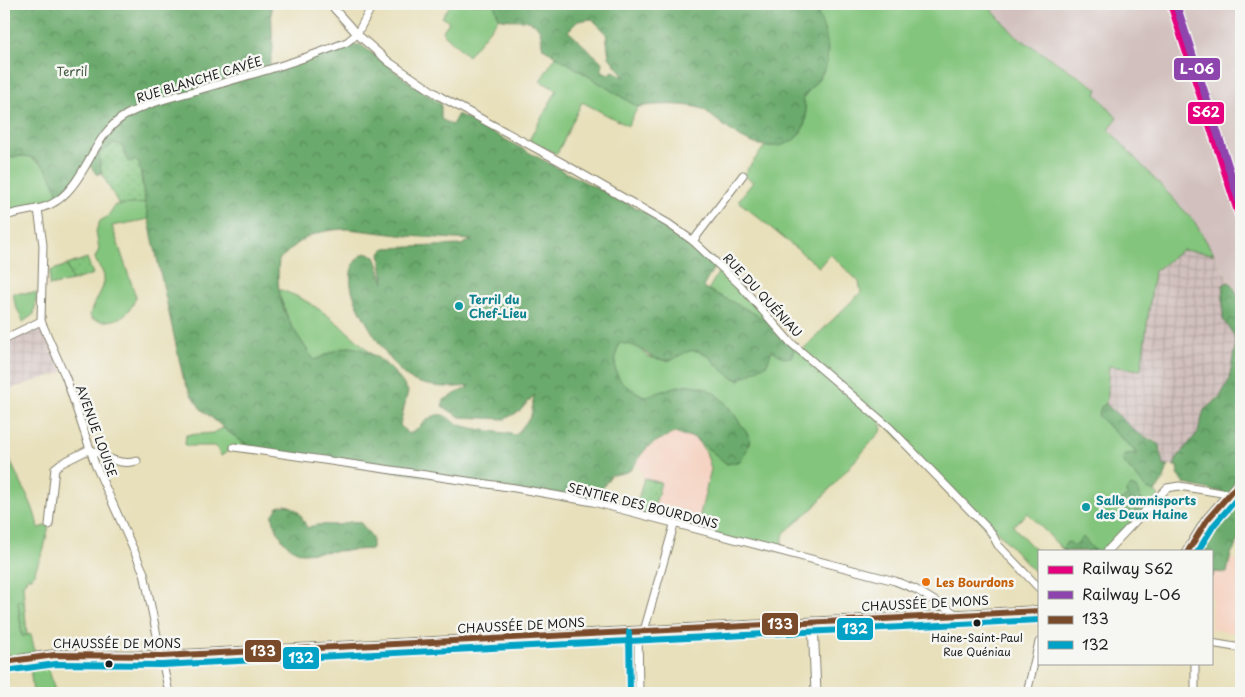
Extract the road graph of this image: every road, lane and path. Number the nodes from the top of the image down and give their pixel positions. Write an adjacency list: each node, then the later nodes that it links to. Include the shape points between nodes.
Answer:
1 (330, 4): 3 (street, RUE DU QUÉNIAU)
2 (373, 4): 3 (street)
3 (357, 34): 5 (street, RUE BLANCHE CAVÉE, via 341,45 128,114 108,130 72,187 53,204); 7 (street, RUE DU QUÉNIAU, via 389,62 441,97 561,162)
4 (743, 175): 7 (street)
5 (38, 209): 6 (street); 8 (street, AVENUE LOUISE, via 43,245)
6 (4, 217)
7 (693, 240): 19 (street, RUE DU QUÉNIAU, via 740,285 790,342 890,428 991,532 998,545)
8 (41, 321): 9 (street); 11 (street, AVENUE LOUISE, via 64,372)
9 (4, 339)
10 (234, 447): 16 (street, SENTIER DES BOURDONS, via 515,488 593,502)
11 (90, 449): 12 (street, via 110,460); 15 (street, via 56,468); 27 (street, AVENUE LOUISE, via 144,572)
12 (137, 461)
13 (1241, 481): 14 (main road)
14 (1228, 494): 17 (street, via 1179,486 1167,488); 18 (main road)
15 (49, 525)
16 (674, 525): 21 (street, SENTIER DES BOURDONS, via 896,581); 23 (street)
17 (1108, 550)
18 (1189, 550)
19 (1038, 587)
20 (1038, 611): 21 (main road, CHAUSSÉE DE MONS)
21 (956, 614): 22 (main road, CHAUSSÉE DE MONS)
22 (813, 622): 23 (main road, CHAUSSÉE DE MONS); 32 (street)
23 (641, 632): 27 (main road, CHAUSSÉE DE MONS); 31 (street)
24 (1212, 643): 26 (street)
25 (1038, 646): 33 (street)
26 (1241, 648)
27 (162, 656): 28 (main road, CHAUSSÉE DE MONS, via 55,655); 30 (street, AVENUE LOUISE)
28 (4, 662)
29 (1195, 664): 34 (street)
30 (169, 693)
31 (639, 693)
32 (816, 693)
33 (1027, 693)
34 (1195, 693)

